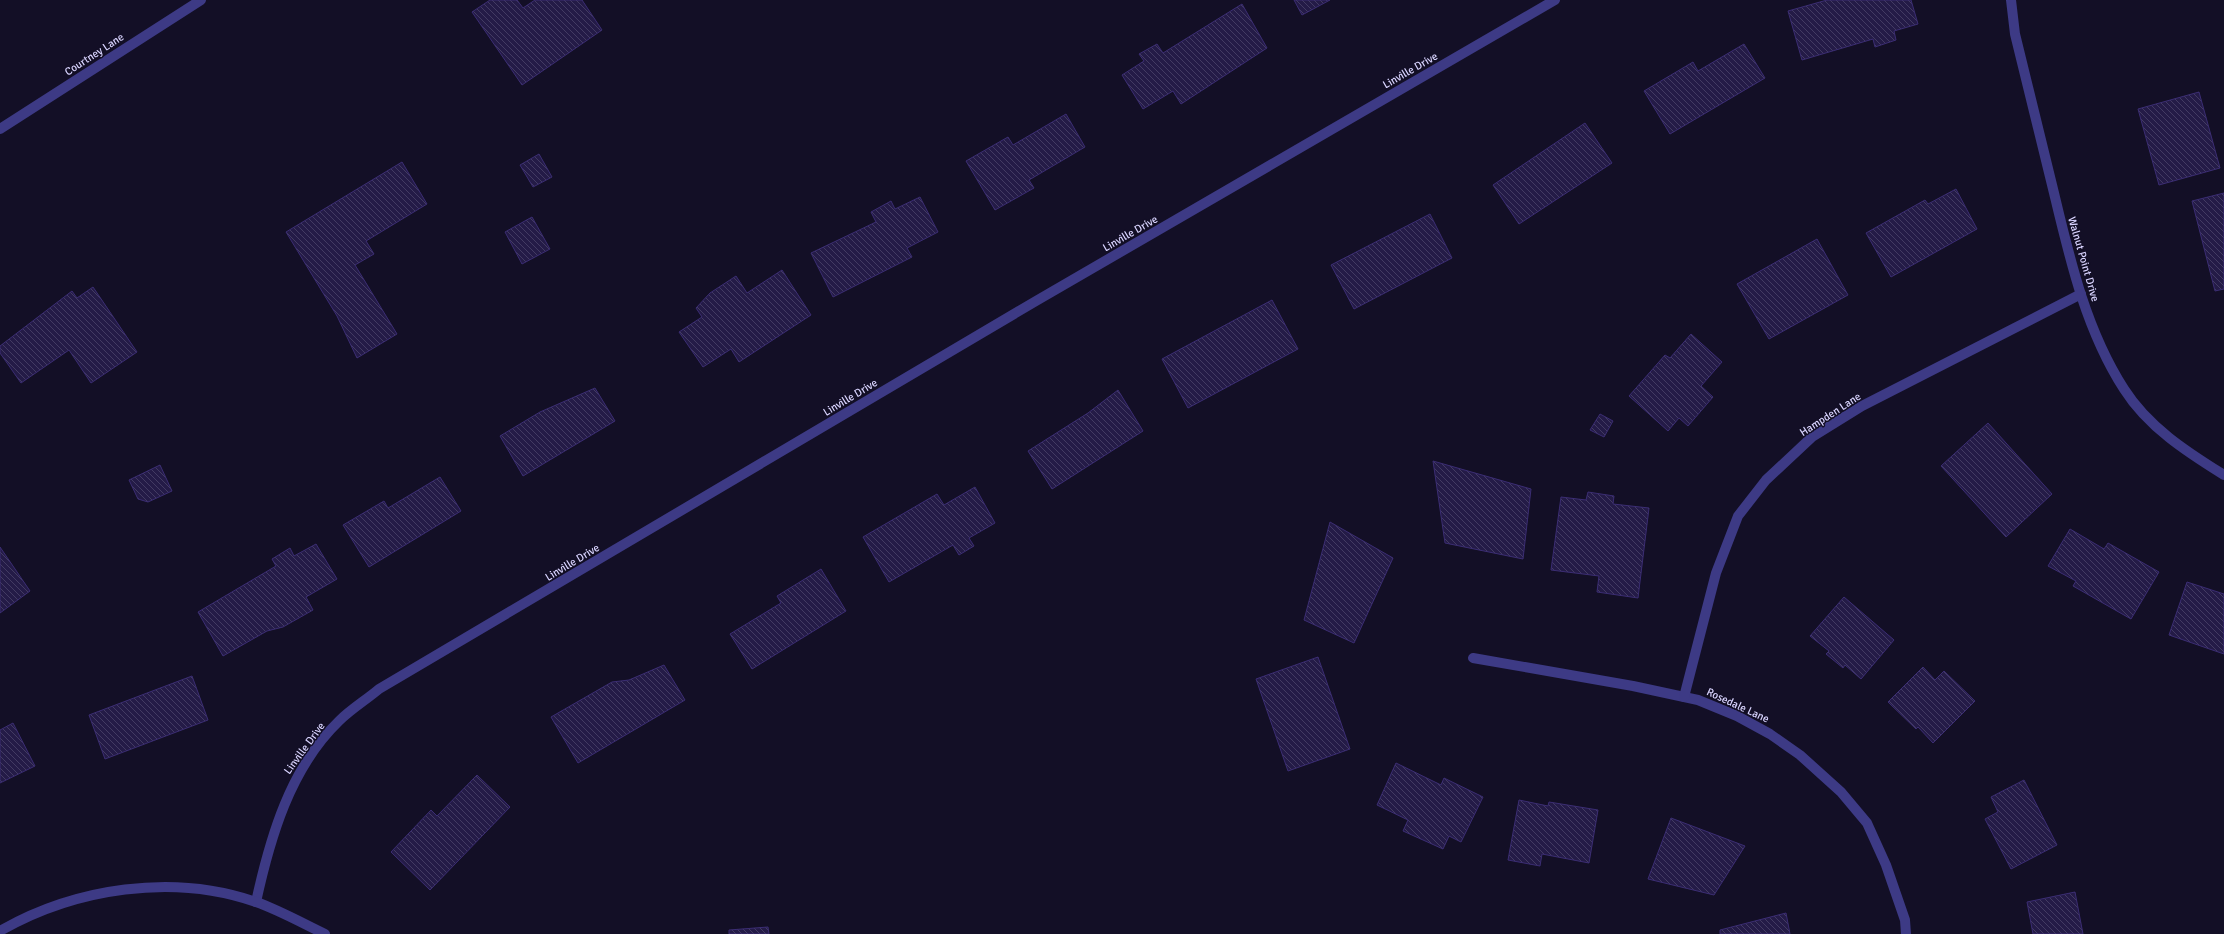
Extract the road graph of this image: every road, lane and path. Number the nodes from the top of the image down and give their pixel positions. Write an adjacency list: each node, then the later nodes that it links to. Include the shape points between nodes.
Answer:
1 (201, 0): 4 (street, Courtney Lane)
2 (1555, 0): 9 (street, Linville Drive, via 1036,301 379,689 338,721 315,749 292,785 265,860)
3 (2010, 0): 5 (street, Walnut Point Drive, via 2017,42 2068,255)
4 (0, 128)
5 (2081, 294): 6 (street, Walnut Point Drive, via 2104,355 2124,390 2160,430 2189,453); 8 (street, Hampden Lane, via 1862,406 1812,438 1766,480 1738,516 1716,573)
6 (2224, 475)
7 (1473, 658): 8 (street, Rosedale Lane)
8 (1684, 697): 12 (street, Rosedale Lane, via 1737,716 1770,734 1800,755 1841,792 1867,823 1886,865 1905,920)
9 (256, 902): 10 (street, via 224,894 169,887 120,889 72,899 26,916); 11 (street)
10 (0, 931)
11 (325, 934)
12 (1906, 934)

